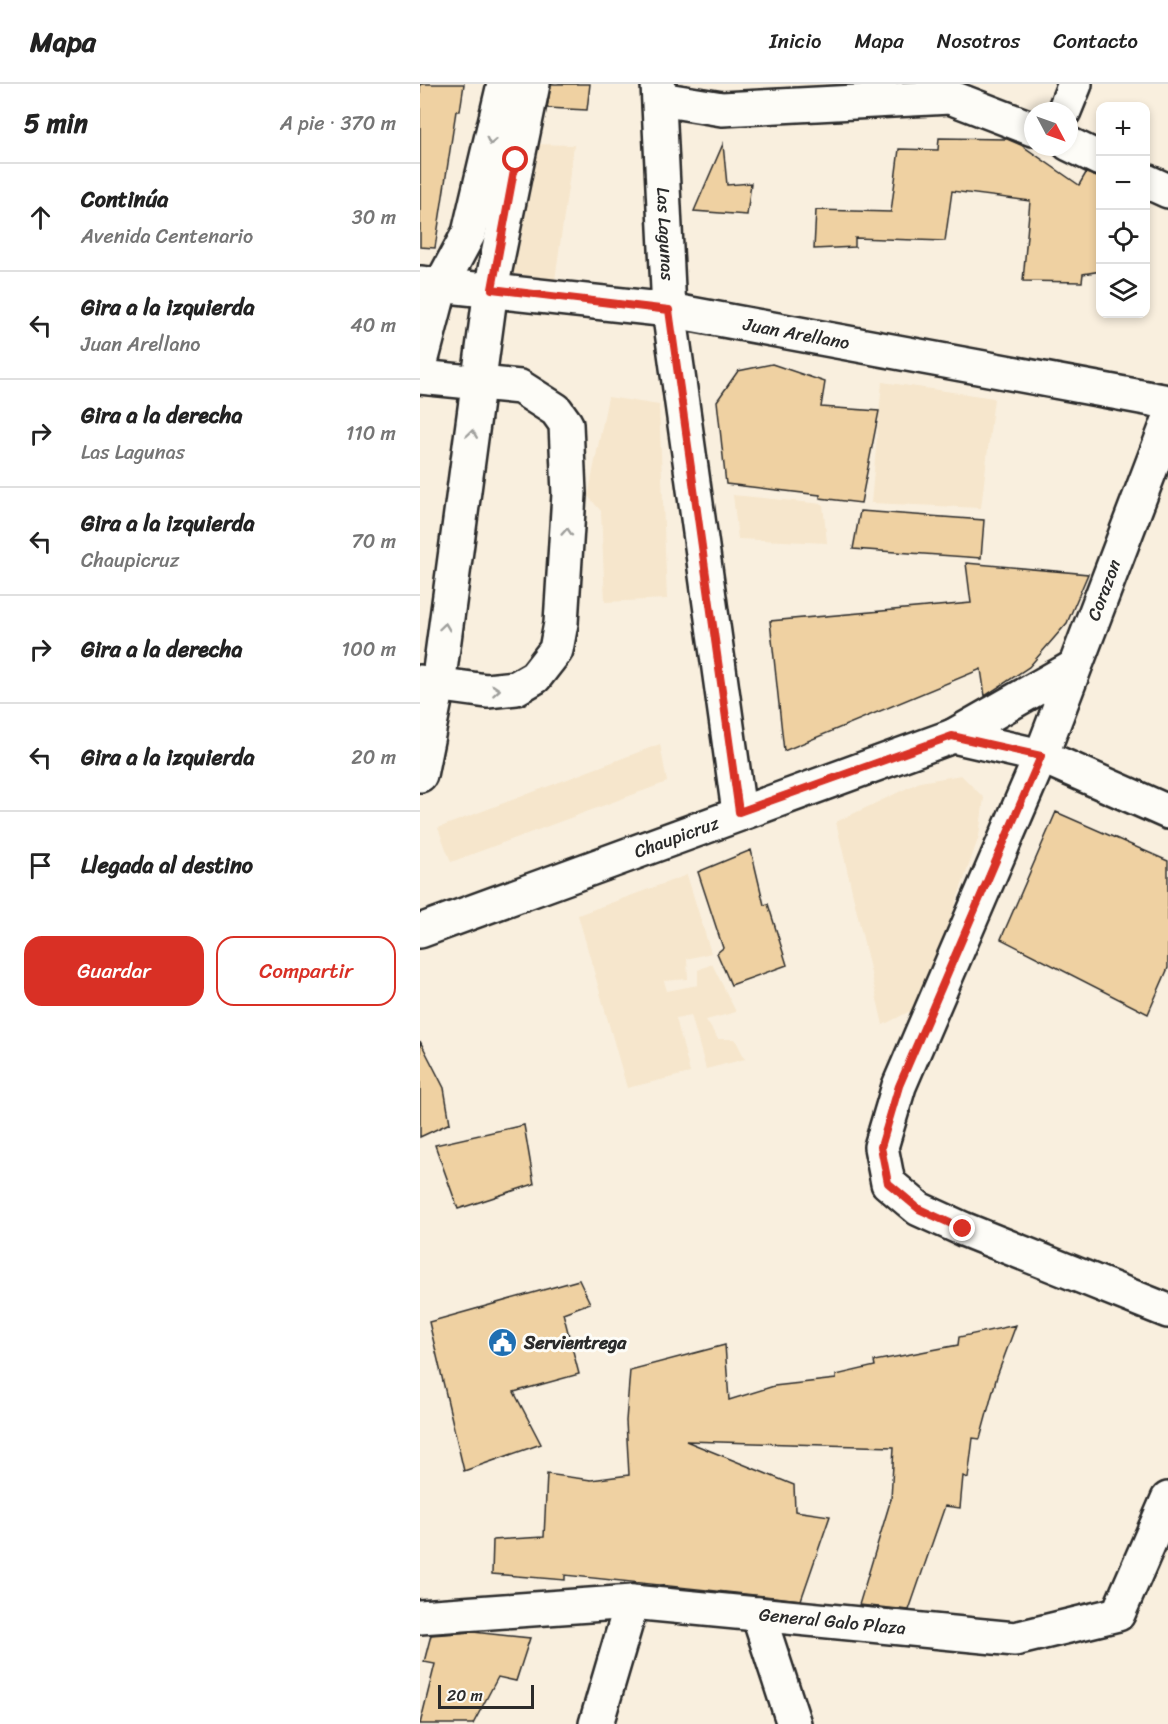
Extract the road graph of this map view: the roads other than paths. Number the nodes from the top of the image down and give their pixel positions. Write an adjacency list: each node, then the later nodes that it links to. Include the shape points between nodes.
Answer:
1 (504, 84): 13 (street, one-way to 13, via 469,233)
2 (533, 84): 14 (street)
3 (1075, 84): 7 (street)
4 (955, 91): 6 (street); 8 (street)
5 (659, 92): 6 (street); 15 (street, Las Lagunas)
6 (731, 97)
7 (1068, 102)
8 (1024, 125)
9 (1078, 148): 10 (street)
10 (1096, 157)
11 (1150, 183): 12 (street)
12 (1168, 191)
13 (430, 284): 14 (street, Juan Arellano); 16 (street)
14 (492, 289): 15 (street, Juan Arellano); 18 (street)
15 (669, 310): 19 (street, Juan Arellano); 26 (street, Las Lagunas)
16 (420, 366)
17 (420, 377): 18 (street)
18 (479, 382): 22 (street, one-way to 18); 22 (street, one-way to 18, via 487,691 516,688 535,676 556,650 561,623 569,494 566,424 556,410 520,387)
19 (1168, 402)
20 (1168, 423): 21 (street, Corazon)
21 (1074, 667): 23 (street, Chaupicruz); 24 (street, Corazon)
22 (429, 684): 25 (street)
23 (952, 736): 24 (street); 26 (street, Chaupicruz)
24 (1041, 756): 27 (street); 29 (street, Corazon, via 899,1086 881,1147 888,1183 919,1209)
25 (420, 775)
26 (739, 812): 28 (street, Chaupicruz)
27 (1168, 812)
28 (420, 931)
29 (1168, 1311)
30 (1168, 1499): 32 (street, General Galo Plaza, via 1118,1614 1015,1639)
31 (632, 1602): 32 (street, General Galo Plaza); 33 (street, General Galo Plaza); 34 (street)
32 (758, 1614): 35 (street)
33 (420, 1617)
34 (596, 1724)
35 (794, 1724)

